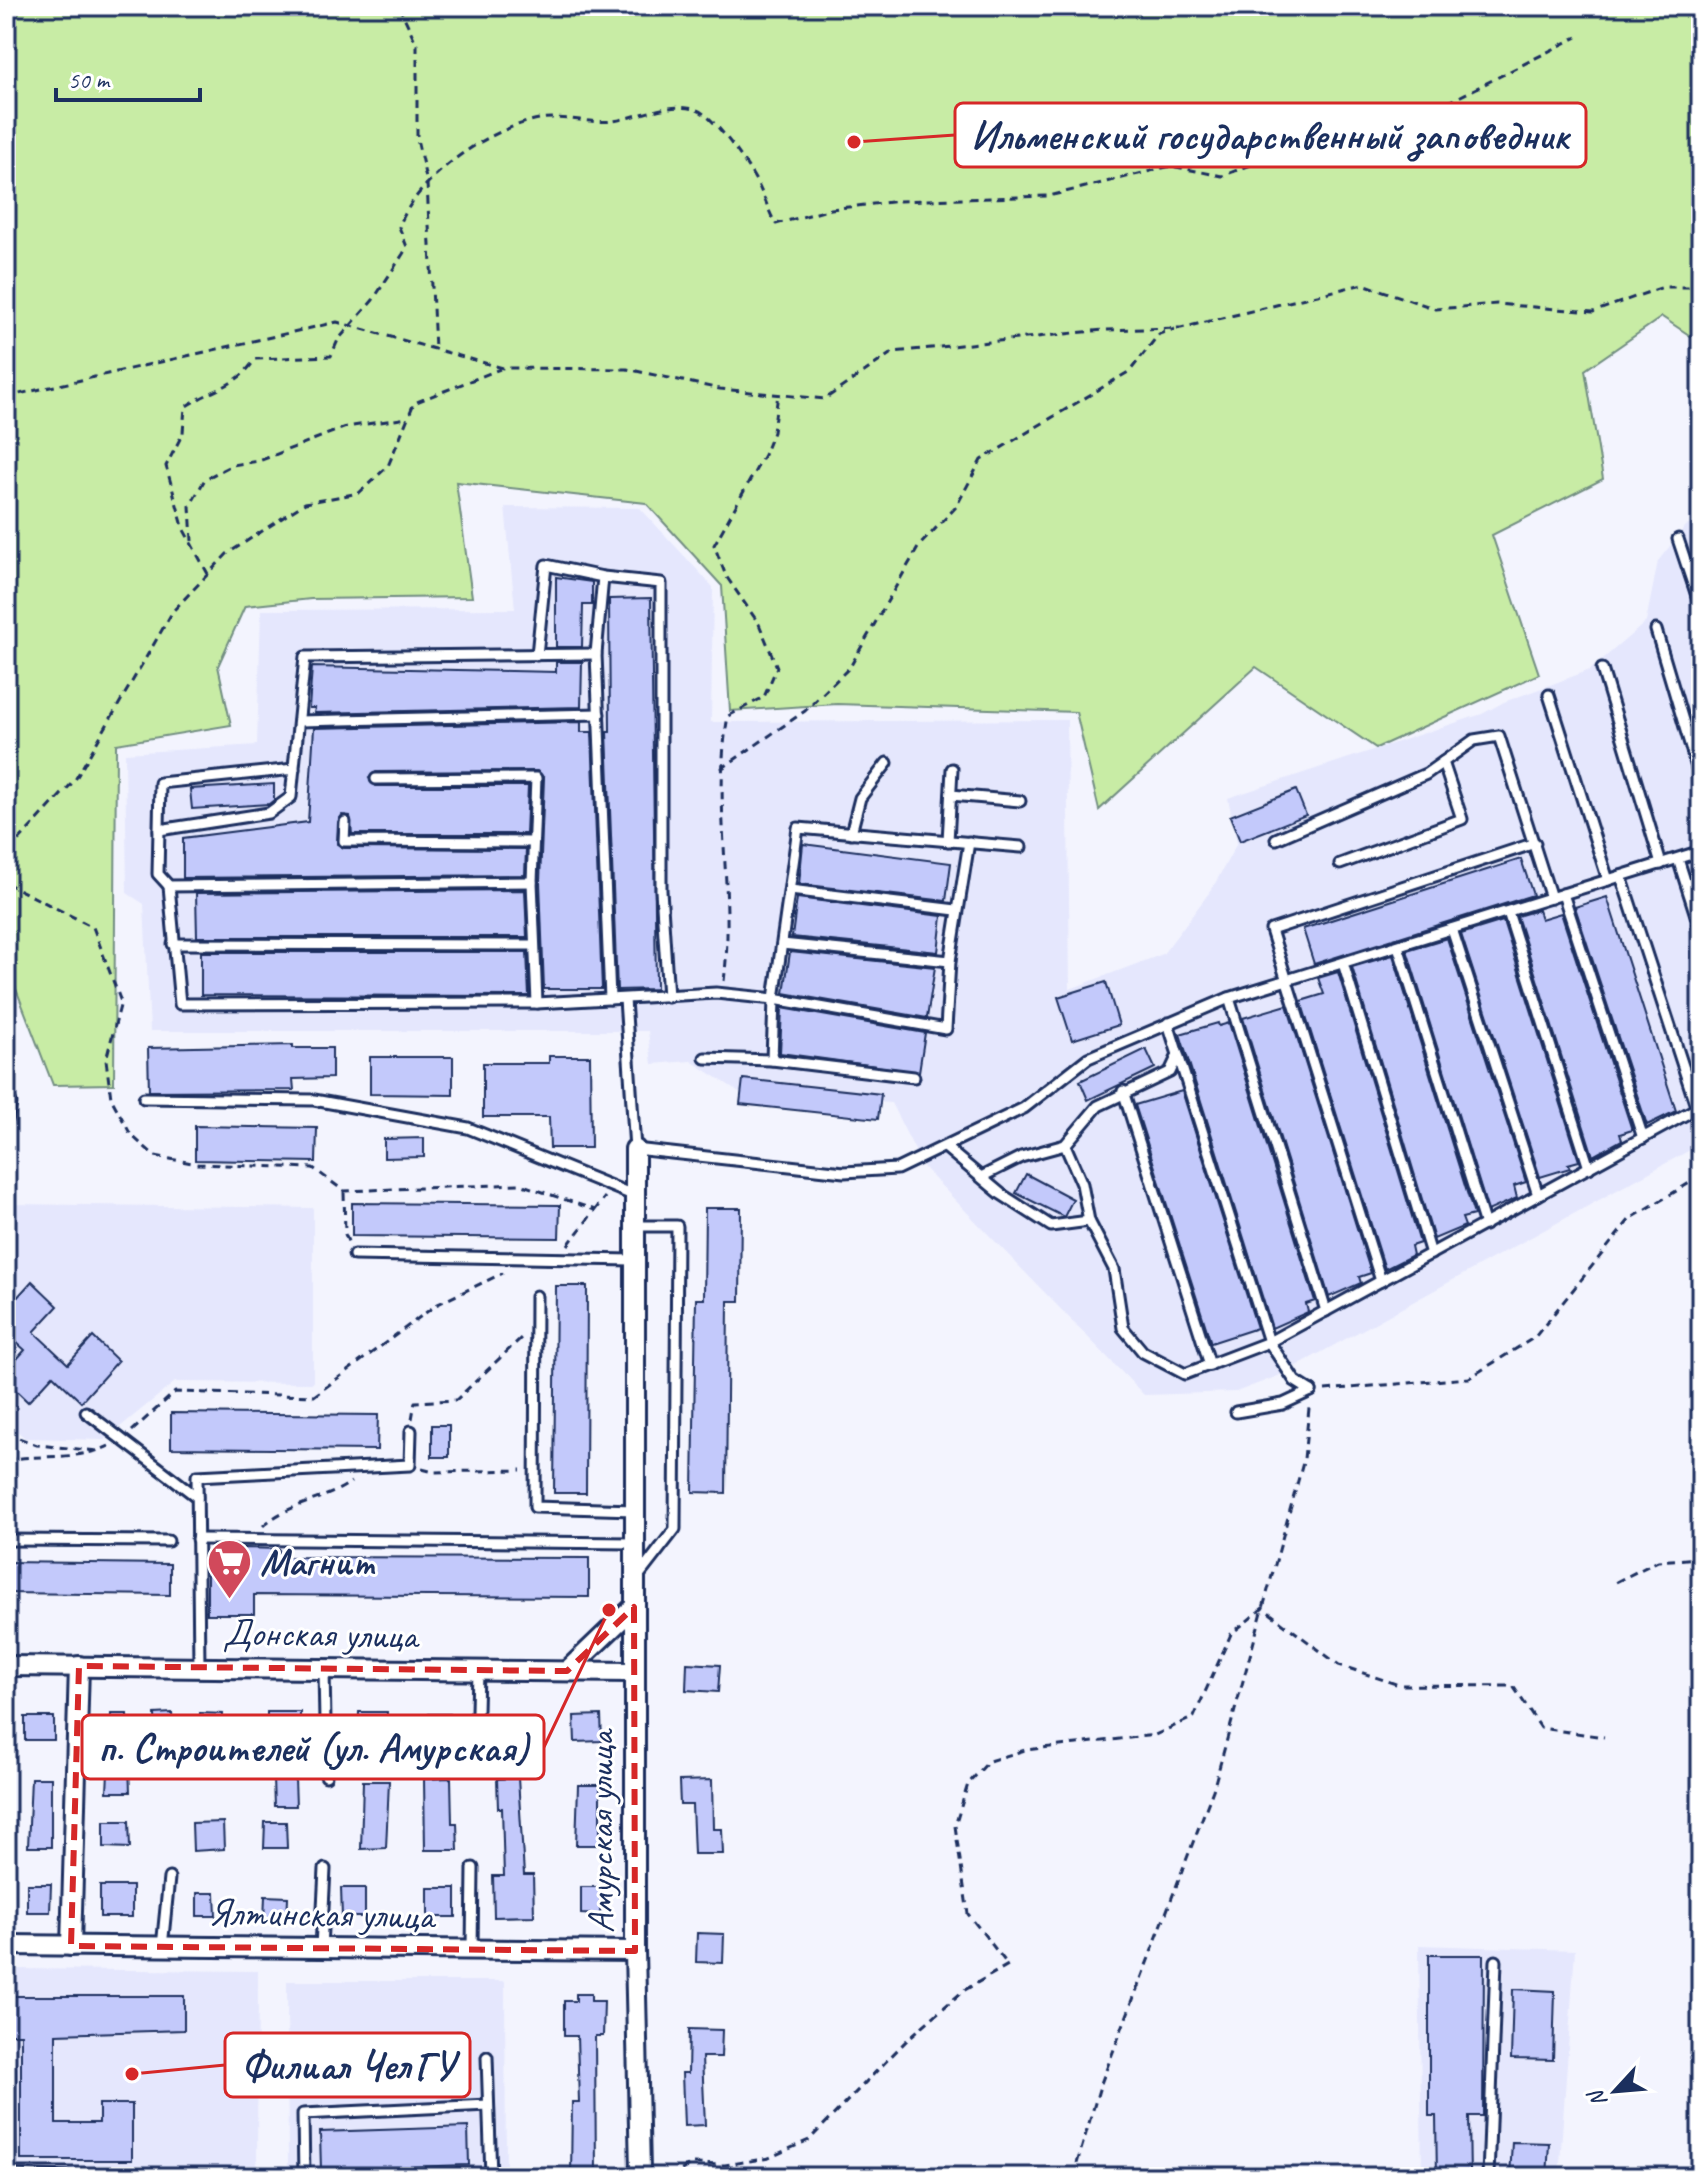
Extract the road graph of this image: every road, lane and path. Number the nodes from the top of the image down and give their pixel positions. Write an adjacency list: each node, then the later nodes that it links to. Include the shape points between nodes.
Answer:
1 (399, 6): 3 (path, via 417,45 417,139)
2 (1577, 37): 3 (path, via 1343,156 1308,168 1274,156 1222,176 1171,166 1049,196 899,201 831,209 776,224 755,179 709,118 697,110 672,108 613,121 540,119 466,149)
3 (427, 183): 5 (path, via 406,208 399,227 407,247 373,300); 7 (path)
4 (1701, 287): 6 (path, via 1663,287 1593,312 1497,304 1436,309 1363,284)
5 (348, 325): 7 (path); 10 (path, via 337,322); 13 (path, via 331,356 255,359 247,373 185,407 183,433 166,466)
6 (1181, 328): 9 (path, via 1103,330 893,352 825,399); 27 (path, via 1159,334 1130,371 981,460 956,507 919,546 850,667 805,711)
7 (435, 349): 8 (path)
8 (503, 368): 9 (path, via 627,369 720,389); 11 (path, via 414,403)
9 (778, 394): 27 (path, via 764,455 714,545 777,667 764,697 728,716)
10 (6, 397)
11 (408, 418): 13 (path, via 346,427 205,479 190,506); 14 (path, via 388,466 359,493 305,503 227,554)
12 (1678, 539): 16 (lane)
13 (192, 544): 14 (path)
14 (208, 574): 41 (path, via 173,611 75,780 17,842)
15 (603, 577): 18 (lane); 19 (lane, via 546,565); 66 (lane, via 661,583 661,890)
16 (1701, 608)
17 (1656, 630): 30 (lane)
18 (596, 654): 19 (lane); 22 (lane)
19 (537, 655): 23 (lane, via 305,657)
20 (1602, 669): 46 (lane)
21 (1549, 695): 48 (lane)
22 (599, 714): 23 (lane); 68 (lane)
23 (299, 721): 26 (lane)
24 (1443, 762): 36 (lane); 40 (lane, via 1474,740 1499,736); 45 (lane, via 1462,819)
25 (887, 763): 35 (lane, via 860,798)
26 (294, 769): 34 (lane, via 291,797 269,813); 34 (lane, via 160,783)
27 (721, 769): 65 (path, via 728,874)
28 (952, 769): 31 (lane)
29 (376, 779): 38 (lane, via 536,778)
30 (1701, 781)
31 (951, 795): 32 (lane); 37 (lane)
32 (1020, 801)
33 (345, 822): 38 (lane, via 344,841)
34 (159, 830): 50 (lane, via 158,874)
35 (851, 833): 37 (lane); 51 (lane, via 798,828)
36 (1276, 839)
37 (948, 841): 39 (lane)
38 (534, 842): 49 (lane)
39 (969, 842): 42 (lane); 54 (lane)
40 (1535, 843): 53 (lane); 64 (lane, via 1271,930)
41 (6, 847)
42 (1021, 847)
43 (1701, 851): 44 (lane)
44 (1678, 859): 46 (lane); 57 (lane)
45 (1340, 864)
46 (1661, 864): 47 (lane)
47 (1621, 876): 48 (lane); 80 (lane)
48 (1608, 880): 52 (lane)
49 (532, 882): 50 (lane); 60 (lane)
50 (169, 886): 58 (lane)
51 (790, 890): 54 (lane); 59 (lane)
52 (1563, 894): 53 (lane); 82 (lane)
53 (1551, 898): 55 (lane)
54 (956, 910): 62 (lane)
55 (1508, 912): 56 (lane); 86 (lane)
56 (1452, 929): 61 (lane); 92 (lane)
57 (1701, 931)
58 (173, 944): 60 (lane); 71 (lane, via 180,1004)
59 (782, 944): 62 (lane); 70 (lane)
60 (534, 945): 71 (lane)
61 (1398, 946): 63 (lane); 94 (lane)
62 (950, 961): 70 (lane, via 946,1029)
63 (1343, 963): 64 (lane); 96 (lane)
64 (1286, 981): 67 (lane); 101 (lane)
65 (722, 994): 66 (lane); 70 (lane)
66 (668, 997): 69 (lane)
67 (1229, 998): 72 (lane); 103 (lane)
68 (610, 999): 69 (lane); 71 (lane)
69 (625, 999): 85 (lane)
70 (774, 999): 75 (lane)
71 (537, 1003)
72 (1168, 1023): 73 (lane); 84 (lane, via 1088,1058 1024,1108)
73 (1178, 1055): 78 (lane, via 1170,1072); 105 (lane)
74 (705, 1058): 75 (lane)
75 (772, 1060): 76 (lane)
76 (914, 1077)
77 (6, 1090): 81 (lane, via 11,1103)
78 (1123, 1091): 83 (lane, via 1098,1106); 106 (lane)
79 (144, 1098): 89 (lane, via 314,1100 468,1128)
80 (1699, 1108): 82 (lane)
81 (6, 1125)
82 (1643, 1138): 86 (lane)
83 (1065, 1145): 87 (lane, via 1021,1157); 93 (lane, via 1082,1184)
84 (945, 1147): 85 (lane, via 897,1169 844,1172); 87 (lane)
85 (635, 1149): 91 (street, Амурская улица)
86 (1589, 1168): 92 (lane)
87 (983, 1176): 93 (lane, via 1051,1226)
88 (1701, 1176): 107 (path, via 1630,1219 1535,1337 1469,1378)
89 (612, 1187): 91 (lane); 98 (path)
90 (344, 1191): 97 (path, via 345,1234)
91 (633, 1195): 95 (street, Амурская улица)
92 (1538, 1195): 94 (lane)
93 (1089, 1221): 106 (lane, via 1110,1259 1123,1328 1143,1352 1185,1374)
94 (1485, 1225): 96 (lane)
95 (633, 1226): 99 (street, Амурская улица); 126 (lane, via 677,1226 675,1529)
96 (1431, 1254): 101 (lane)
97 (354, 1255): 98 (lane)
98 (556, 1259): 99 (lane)
99 (633, 1260): 119 (street, Амурская улица)
100 (504, 1272): 112 (path, via 436,1305 314,1396 175,1392)
101 (1381, 1281): 103 (lane)
102 (536, 1296): 104 (lane)
103 (1326, 1311): 105 (lane)
104 (536, 1323): 110 (path, via 456,1400 415,1402); 117 (lane)
105 (1269, 1342): 106 (lane); 107 (lane, via 1295,1381)
106 (1210, 1365)
107 (1311, 1391): 109 (lane, via 1283,1404); 129 (path, via 1304,1459)
108 (86, 1412): 112 (lane)
109 (1236, 1412)
110 (411, 1431): 115 (lane)
111 (6, 1433): 113 (path, via 37,1445)
112 (122, 1440): 113 (path); 118 (lane)
113 (98, 1451): 114 (path)
114 (6, 1460)
115 (410, 1465): 116 (lane); 117 (path, via 434,1472)
116 (371, 1468): 118 (lane, via 197,1476); 121 (path, via 334,1495 271,1518)
117 (536, 1470): 119 (lane, via 535,1507)
118 (197, 1497): 120 (lane)
119 (634, 1510): 124 (street, Амурская улица)
120 (197, 1539): 121 (lane); 132 (lane)
121 (248, 1539): 124 (lane)
122 (6, 1540): 123 (lane)
123 (168, 1541)
124 (634, 1543): 126 (street, Амурская улица)
125 (1701, 1558): 127 (path, via 1658,1561)
126 (633, 1582): 128 (street, Амурская улица)
127 (1616, 1582)
128 (634, 1607): 135 (street); 136 (street, Амурская улица)
129 (1263, 1608): 137 (path, via 1339,1665 1399,1685 1513,1686 1541,1728); 157 (path, via 1231,1634 1194,1717 1155,1735 1025,1750 989,1761 968,1784 955,1826 968,1914 1008,1965 963,1991 909,2038 809,2140 769,2158 692,2164); 158 (path, via 1213,1790 1100,2086)
130 (6, 1666): 131 (street, Донская улица)
131 (79, 1666): 132 (street, Донская улица); 144 (street)
132 (199, 1667): 133 (street, Донская улица)
133 (324, 1669): 134 (street, Донская улица); 139 (lane)
134 (478, 1670): 135 (street, Донская улица); 138 (lane)
135 (567, 1671): 136 (street, Донская улица)
136 (633, 1672): 148 (street, Амурская улица)
137 (1604, 1737)
138 (476, 1753)
139 (326, 1776)
140 (473, 1868): 147 (lane)
141 (325, 1869): 146 (lane)
142 (169, 1878): 145 (lane)
143 (6, 1945): 144 (street, Ялтинская улица)
144 (71, 1946): 145 (street, Ялтинская улица)
145 (162, 1947): 146 (street, Ялтинская улица)
146 (321, 1948): 147 (street, Ялтинская улица)
147 (472, 1949): 148 (street, Ялтинская улица)
148 (635, 1951): 156 (street, Амурская улица, via 640,2171)
149 (1496, 1961): 159 (lane)
150 (487, 2057): 152 (lane)
151 (6, 2068): 153 (lane, via 10,2175)
152 (488, 2105): 154 (lane, via 303,2114); 155 (lane)
153 (72, 2177)
154 (304, 2177)
155 (491, 2177)
156 (636, 2177)
157 (669, 2177)
158 (1073, 2177)
159 (1488, 2177)

